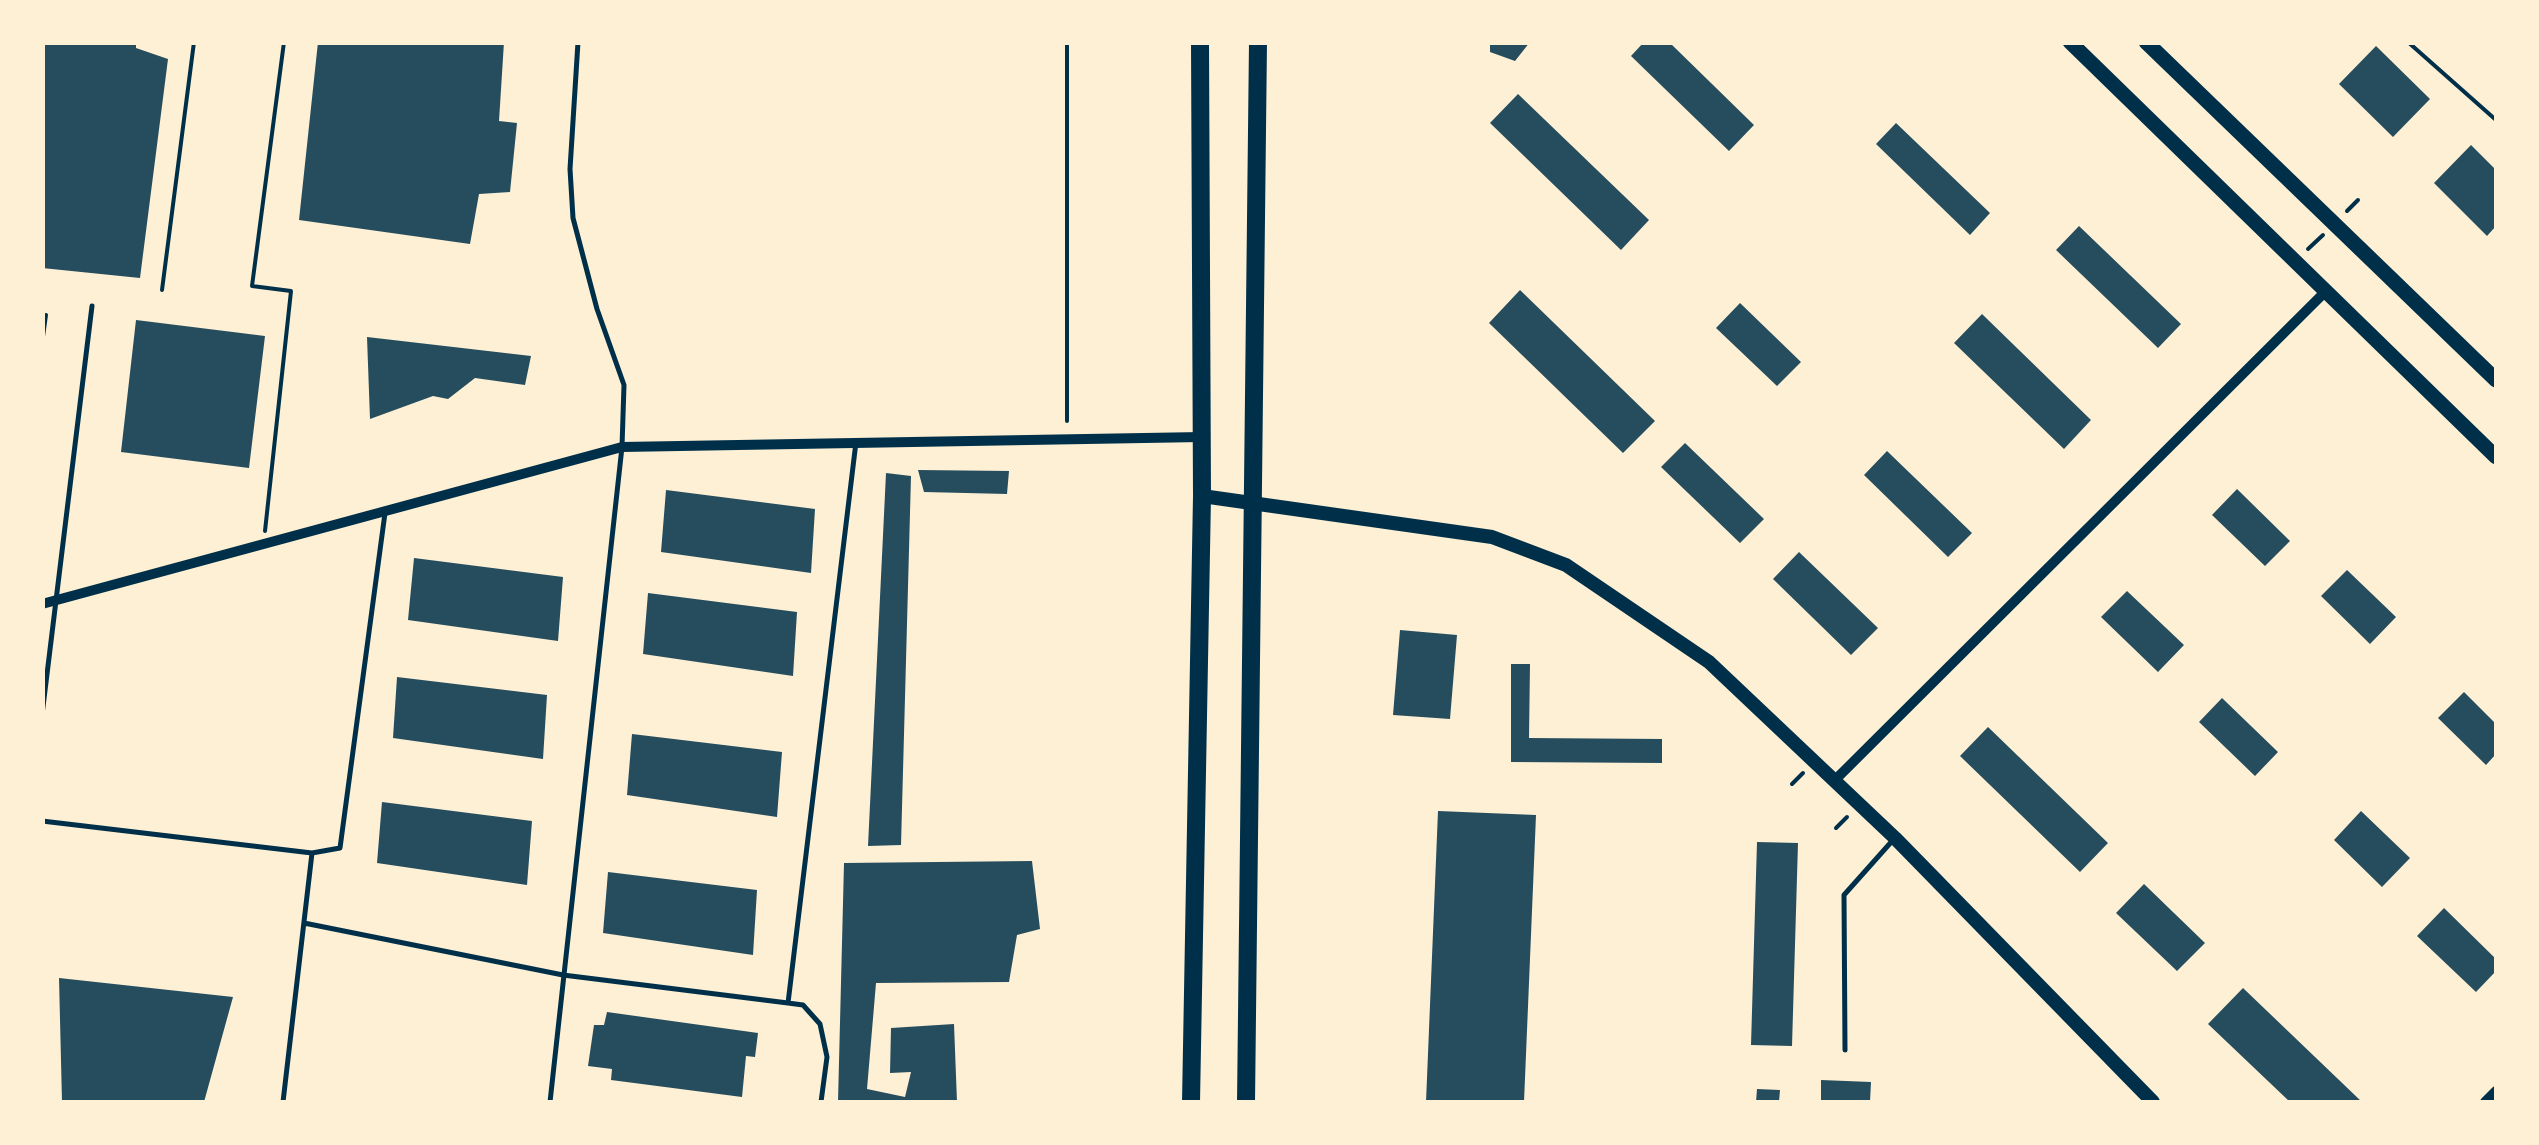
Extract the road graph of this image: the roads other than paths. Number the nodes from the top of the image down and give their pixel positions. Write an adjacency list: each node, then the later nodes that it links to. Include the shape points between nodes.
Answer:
1 (578, 42): 11 (lane, via 573,218 624,385)
2 (1200, 42): 9 (main road)
3 (1258, 42): 14 (main road)
4 (2070, 42): 6 (main road)
5 (2146, 42): 8 (main road)
6 (2326, 292): 12 (main road); 19 (street)
7 (92, 306): 16 (lane)
8 (2496, 380)
9 (1202, 437): 10 (street); 13 (main road)
10 (856, 440): 11 (street); 25 (lane)
11 (622, 447): 15 (street); 24 (lane)
12 (2496, 457)
13 (1202, 496): 14 (street); 31 (main road)
14 (1254, 506): 19 (street, via 1492,537 1566,565 1708,662); 32 (main road)
15 (386, 510): 16 (street); 22 (lane, via 340,848)
16 (59, 600): 17 (street); 18 (lane)
17 (42, 604)
18 (42, 715)
19 (1836, 780): 21 (street)
20 (42, 821): 22 (lane)
21 (1894, 838): 26 (lane, via 1844,896); 33 (street)
22 (312, 853): 23 (lane)
23 (304, 923): 24 (lane); 28 (lane)
24 (563, 976): 25 (lane); 29 (lane)
25 (788, 1003): 30 (lane, via 803,1005 820,1024 826,1057)
26 (1845, 1050)
27 (2496, 1091): 34 (street)
28 (284, 1102)
29 (550, 1102)
30 (822, 1102)
31 (1191, 1102)
32 (1246, 1102)
33 (2152, 1102)
34 (2485, 1102)

